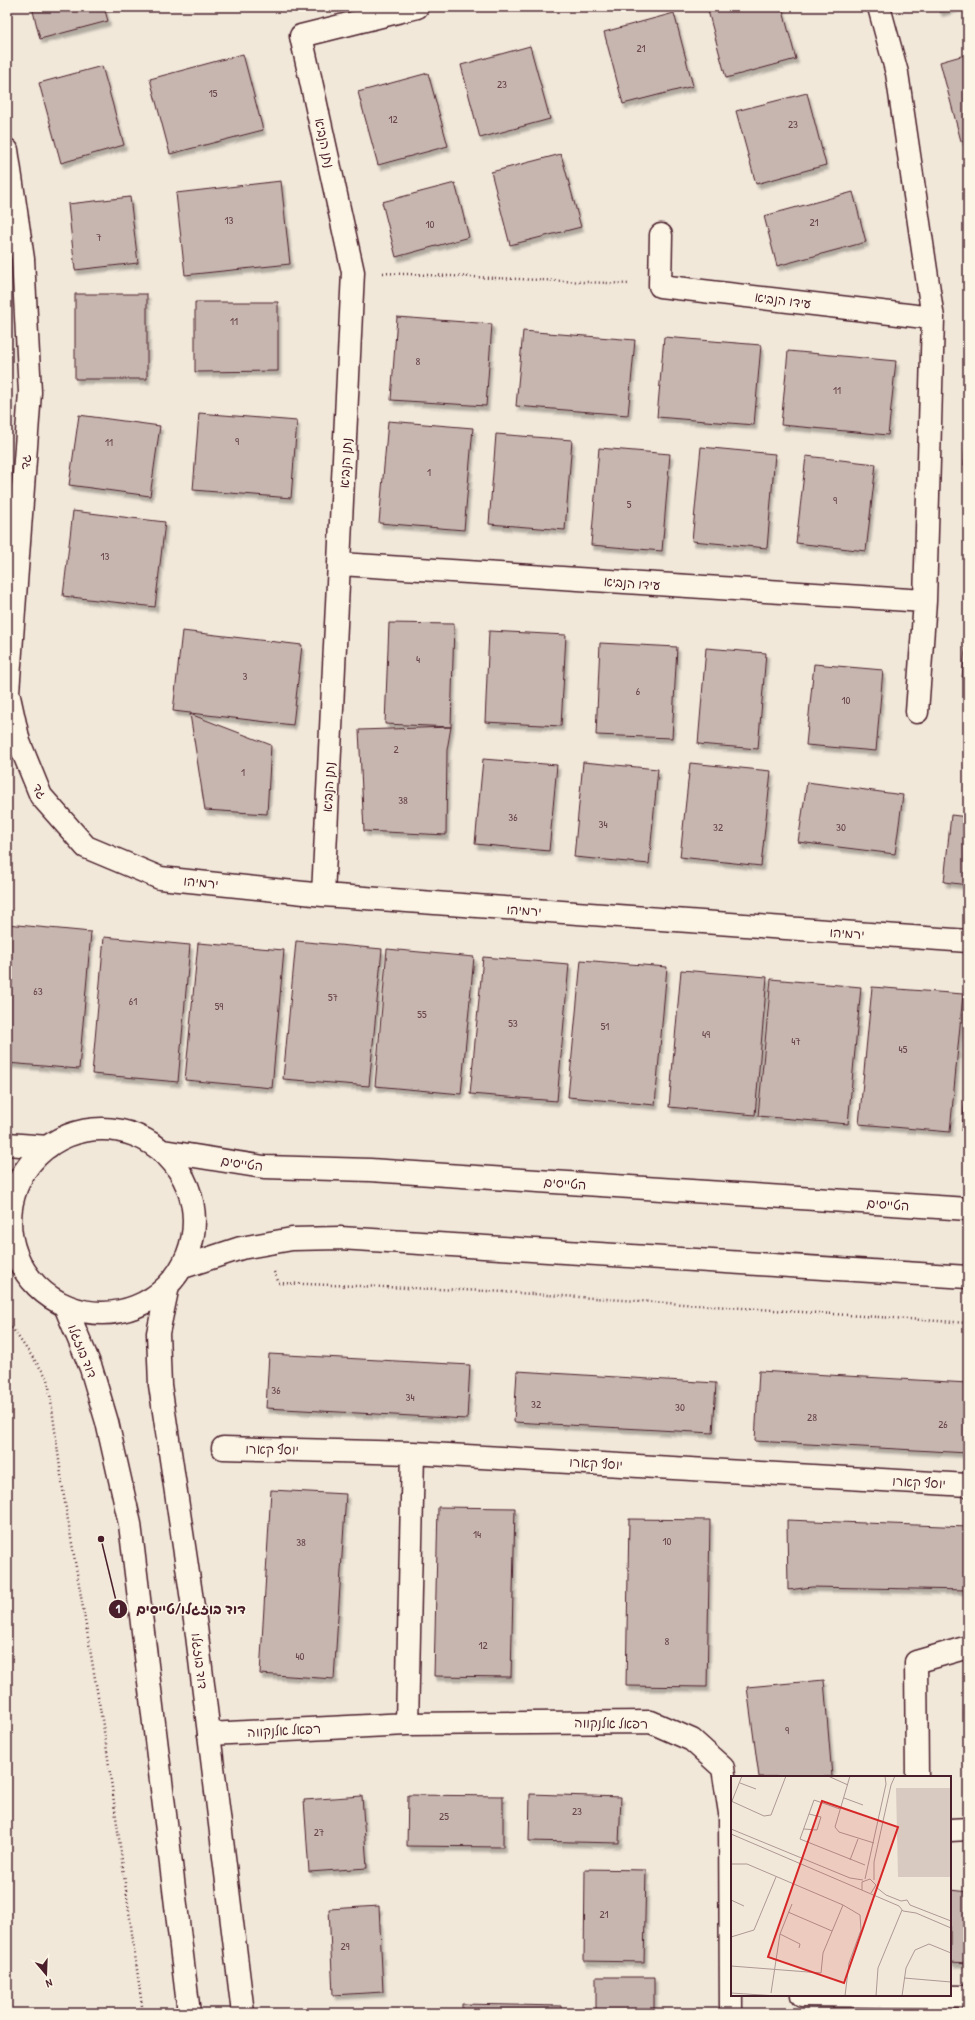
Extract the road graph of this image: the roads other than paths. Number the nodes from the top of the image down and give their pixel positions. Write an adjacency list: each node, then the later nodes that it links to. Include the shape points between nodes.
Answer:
1 (416, 7): 6 (street, נתן הנביא, via 301,36 353,272)
2 (879, 7): 5 (street, via 897,73)
3 (7, 150): 9 (street, גד, via 23,259 30,392 8,692 19,742 40,796)
4 (661, 235): 5 (street, עידו הנביא, via 660,286)
5 (933, 318): 7 (street)
6 (340, 564): 7 (street, עידו הנביא); 10 (street, נתן הנביא)
7 (925, 601): 8 (street)
8 (917, 712)
9 (86, 847): 10 (street, ירמיהו, via 160,878)
10 (323, 895): 11 (street, ירמיהו)
11 (968, 941)
12 (7, 1144): 13 (street)
13 (48, 1147): 14 (street, via 75,1133 106,1128 137,1135); 16 (street, via 32,1161 20,1178 12,1197)
14 (163, 1151): 15 (street, הטייסים, via 264,1167 370,1170); 17 (street, via 180,1170 191,1193 195,1218 192,1243)
15 (968, 1209)
16 (9, 1238): 20 (street, via 18,1261 30,1279 46,1295)
17 (183, 1267): 18 (street, via 241,1248 292,1239 340,1238); 19 (street)
18 (968, 1277)
19 (168, 1286): 20 (street, via 150,1301 108,1314 86,1313); 26 (street, דוד בוזגלו, via 158,1333 160,1385 196,1627)
20 (65, 1306): 33 (street, דוד בוזגלו, via 91,1368 105,1415 130,1524)
21 (223, 1448): 22 (street, יוסף קארו)
22 (413, 1453): 23 (street, יוסף קארו); 25 (street)
23 (968, 1485)
24 (968, 1647): 27 (street, via 916,1662)
25 (407, 1724): 26 (street, רפאל אלנקווה); 32 (street, רפאל אלנקווה, via 651,1722 692,1740 723,1768 730,1813)
26 (209, 1734): 34 (street, דוד בוזגלו)
27 (917, 1776)
28 (968, 1829): 29 (street)
29 (951, 1830)
30 (885, 1996): 31 (street)
31 (968, 1997)
32 (731, 2001)
33 (189, 2013)
34 (243, 2013)

